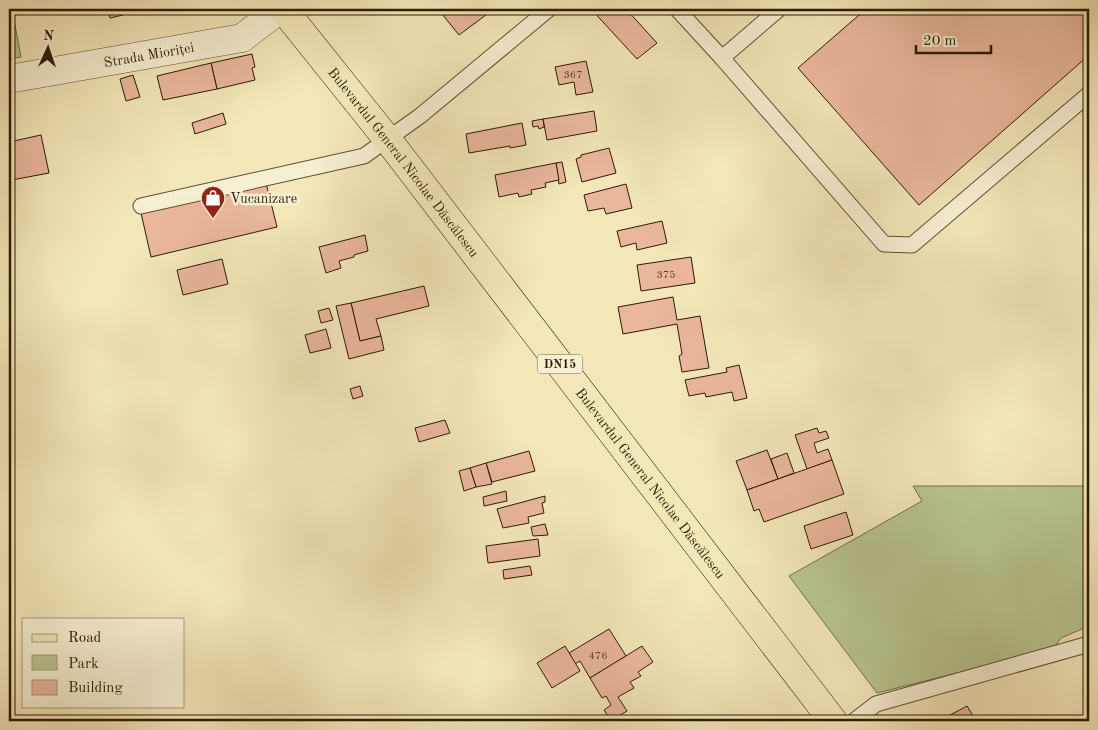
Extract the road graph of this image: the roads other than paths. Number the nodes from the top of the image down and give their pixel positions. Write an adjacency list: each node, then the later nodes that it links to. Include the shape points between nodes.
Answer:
1 (282, 9): 6 (street, Strada Mioriței, via 242,38); 8 (main road, Bulevardul General Nicolae Dăscălescu / DN15)
2 (549, 9): 8 (lane)
3 (677, 9): 5 (lane)
4 (779, 9): 5 (lane)
5 (722, 58): 7 (lane, via 884,244 912,245)
6 (9, 79)
7 (1089, 94)
8 (388, 140): 9 (lane, via 364,156); 11 (main road, Bulevardul General Nicolae Dăscălescu / DN15)
9 (141, 206)
10 (1089, 644): 12 (lane, via 876,704)
11 (834, 721)
12 (854, 721)

